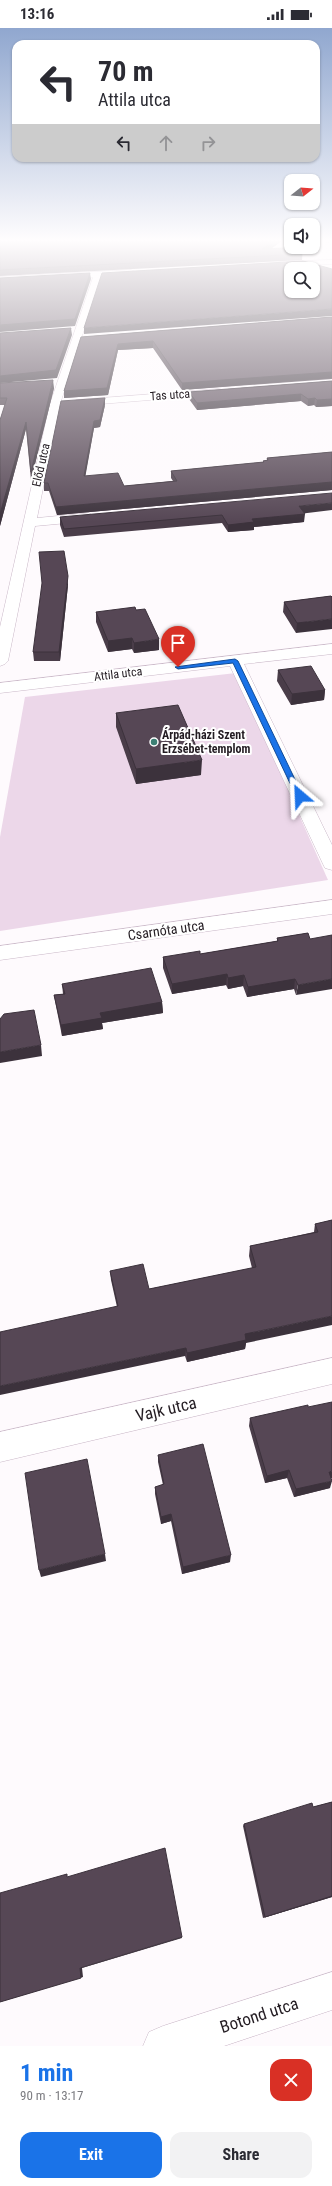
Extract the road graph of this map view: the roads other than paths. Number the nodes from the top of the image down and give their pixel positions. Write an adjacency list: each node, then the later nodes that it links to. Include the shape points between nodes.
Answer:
1 (78, 334): 3 (street, Előd utca, via 58,382)
2 (229, 391): 3 (street, Tas utca)
3 (55, 404): 5 (street, Előd utca)
4 (98, 516): 5 (street)
5 (28, 523): 7 (street, Előd utca)
6 (332, 649): 8 (street, Attila utca)
7 (0, 661)
8 (235, 661): 9 (street, Attila utca); 10 (street)
9 (0, 688)
10 (332, 864)
11 (332, 907): 12 (street, Csarnóta utca)
12 (0, 953)
13 (332, 1371): 14 (street, Vajk utca)
14 (0, 1447)
15 (332, 1991): 16 (street, Botond utca)
16 (163, 2046)

